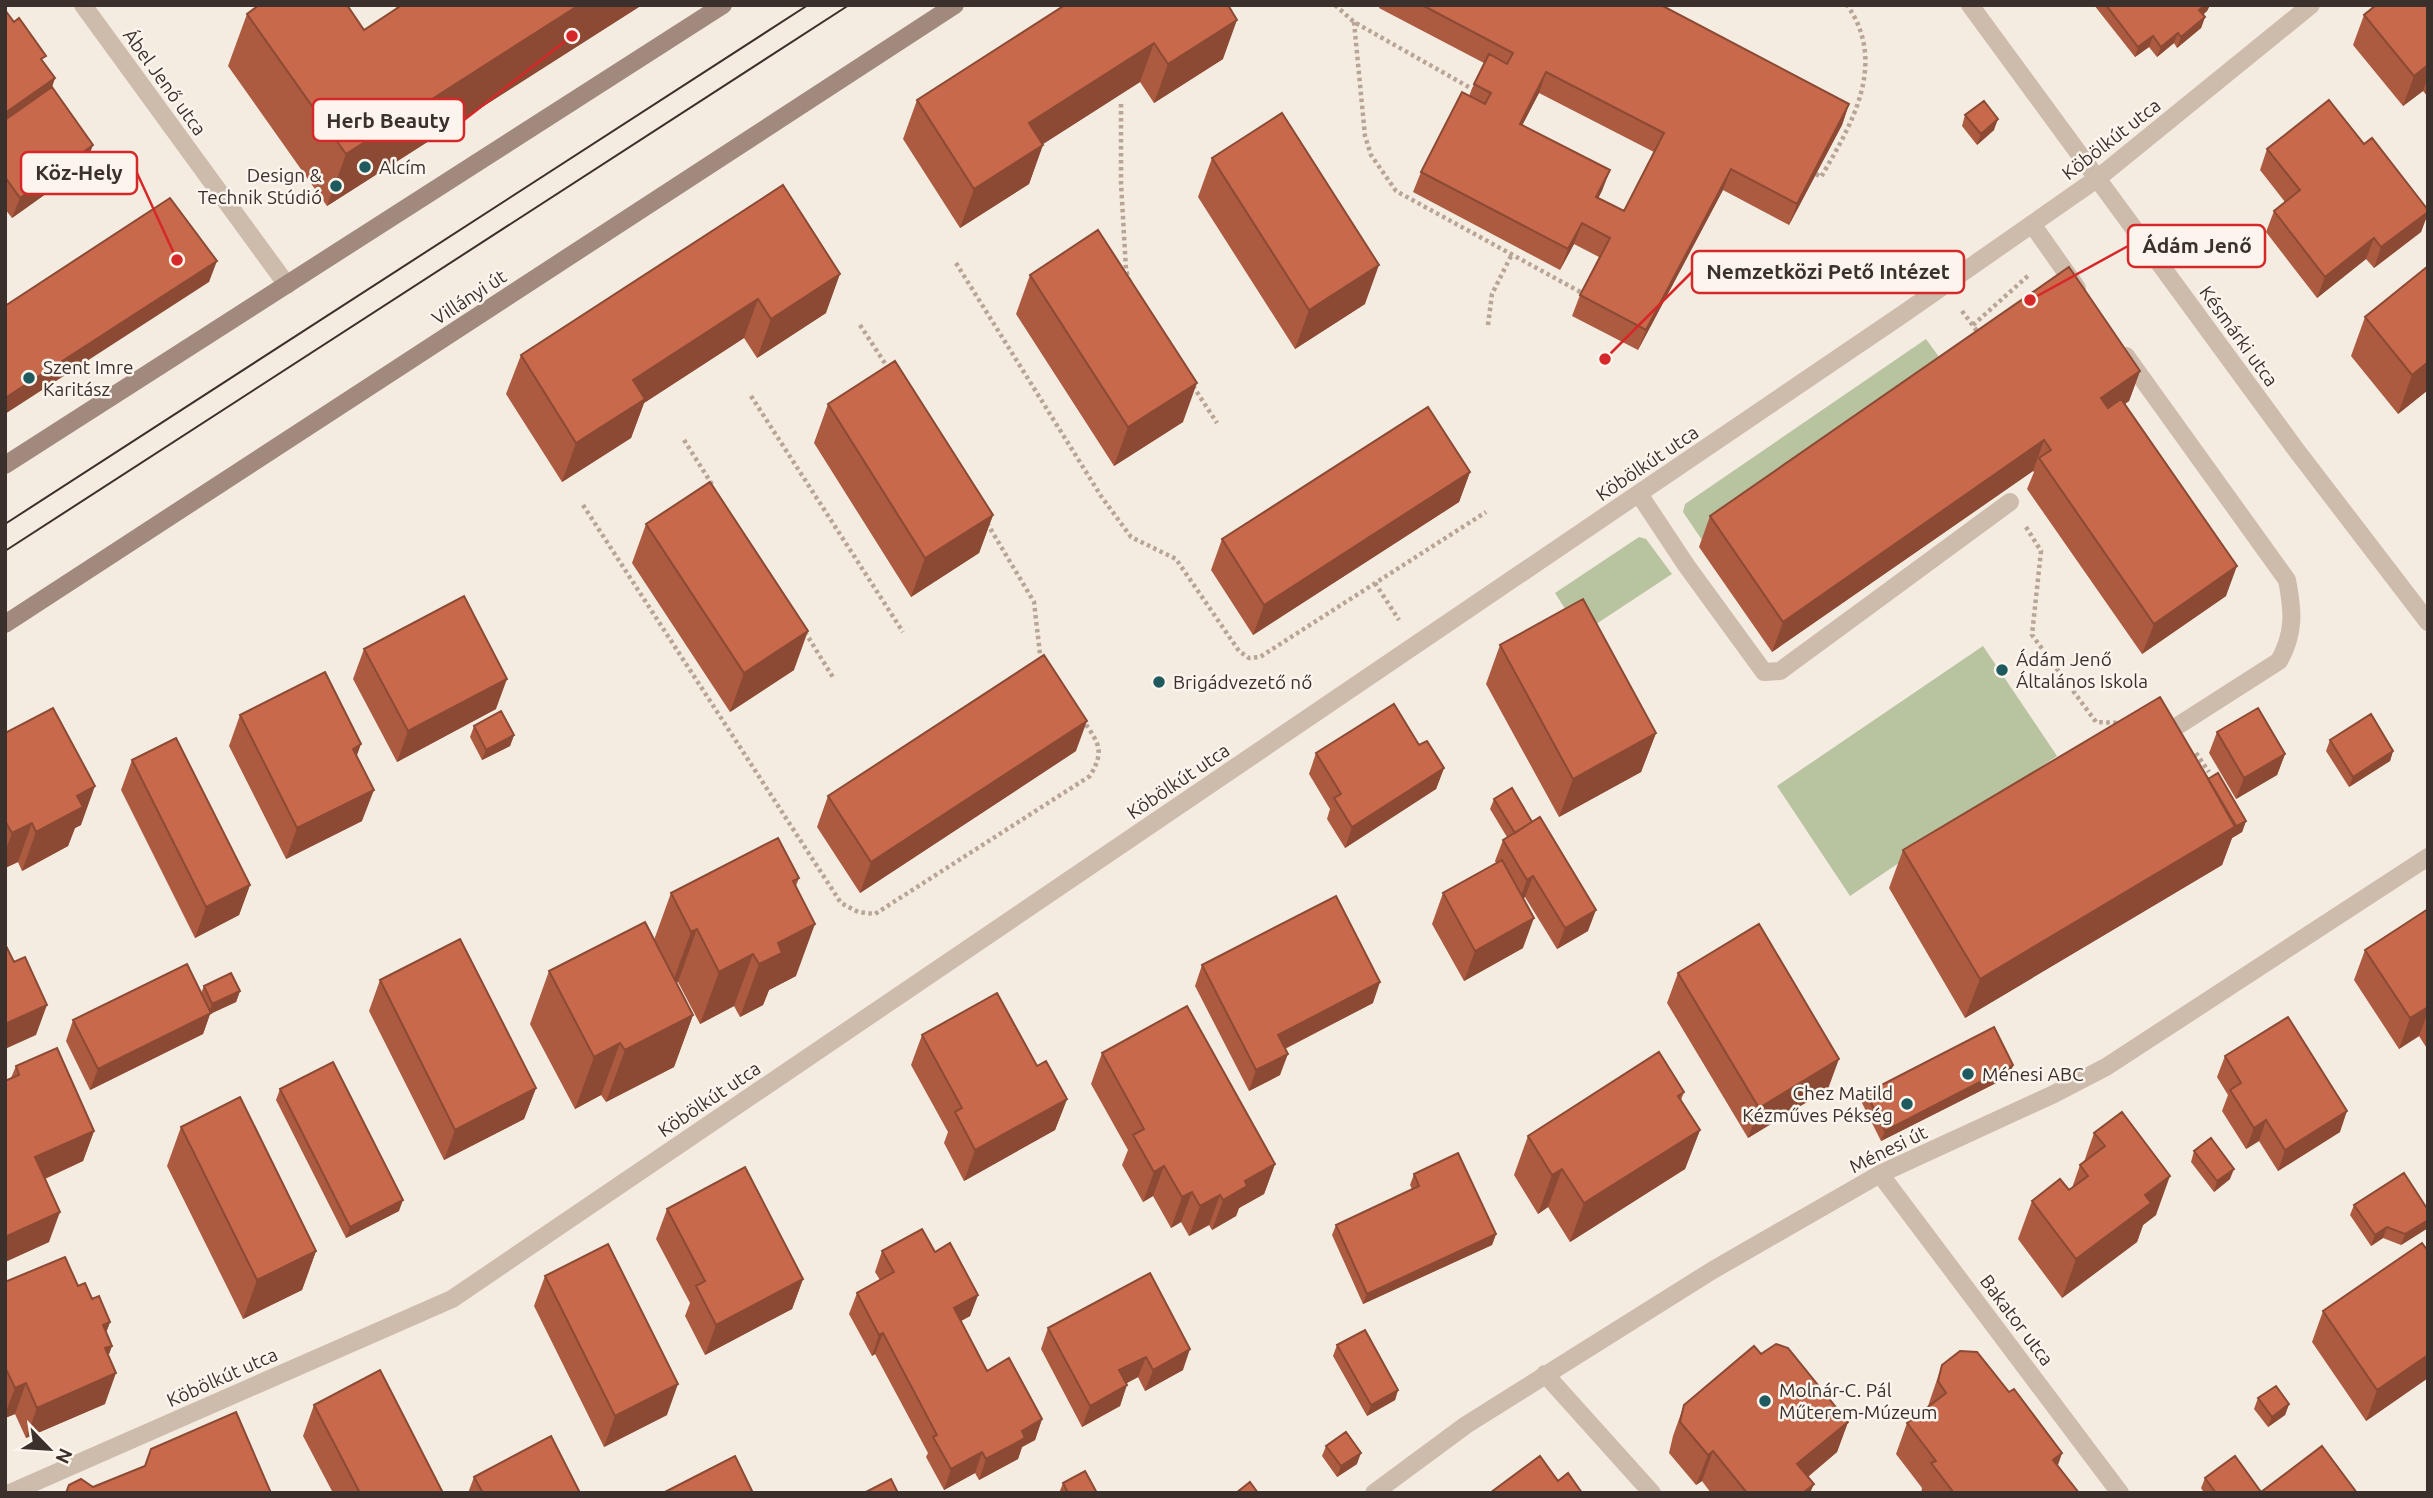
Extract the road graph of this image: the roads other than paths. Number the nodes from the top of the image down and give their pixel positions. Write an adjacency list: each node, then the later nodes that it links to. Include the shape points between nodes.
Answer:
1 (83, 5): 8 (street, Ábel Jenő utca)
2 (723, 5): 8 (street)
3 (955, 5): 15 (street, Villányi út)
4 (1970, 5): 6 (street, Késmárki utca)
5 (2311, 5): 6 (street, Köbölkút utca)
6 (2098, 178): 7 (street, Köbölkút utca); 14 (street, Késmárki utca)
7 (2032, 224): 9 (street); 12 (street, Köbölkút utca)
8 (287, 285): 11 (street)
9 (2088, 303)
10 (2112, 336): 16 (street, via 2287,580 2292,604 2290,635 2279,661)
11 (5, 465)
12 (1639, 494): 13 (street, via 1764,672 1780,671); 20 (street, Köbölkút utca, via 452,1299)
13 (2010, 502)
14 (2428, 622)
15 (5, 624)
16 (2179, 725)
17 (2428, 857): 18 (street, Ménesi út, via 2106,1067)
18 (1880, 1174): 19 (street, Ménesi út); 23 (street, Bakator utca)
19 (1545, 1374): 21 (street, Ménesi út); 22 (street)
20 (10, 1493)
21 (1374, 1493)
22 (1653, 1493)
23 (2120, 1493)

